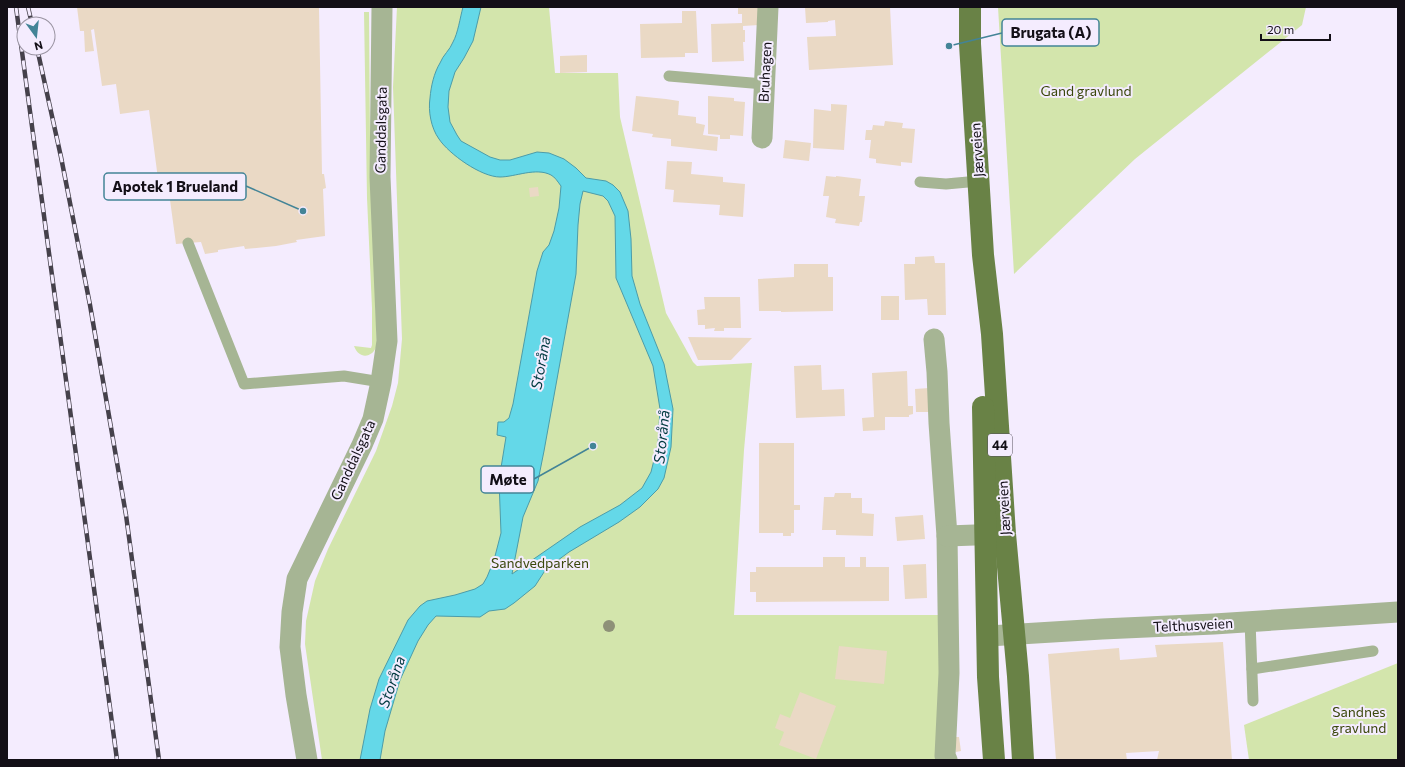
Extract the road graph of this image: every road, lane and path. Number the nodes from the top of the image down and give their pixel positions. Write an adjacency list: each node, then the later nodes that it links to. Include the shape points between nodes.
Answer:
1 (382, 7): 13 (street, Ganddalsgata, via 380,177 387,341)
2 (768, 7): 7 (street, Bruhagen)
3 (964, 7): 5 (main road, Jærveien / 44)
4 (970, 7): 5 (main road, Jærveien / 44)
5 (970, 44): 9 (main road, Jærveien / 44)
6 (669, 76): 7 (lane)
7 (764, 84): 8 (street, Bruhagen)
8 (762, 138)
9 (979, 181): 10 (lane, via 946,184); 14 (main road, Jærveien / 44, via 983,255 982,334)
10 (920, 182)
11 (188, 243): 13 (lane, via 244,384 344,376)
12 (934, 339): 15 (street)
13 (381, 382): 24 (street, Ganddalsgata, via 372,419 362,445 297,579 290,647)
14 (996, 534): 15 (street); 18 (main road, Jærveien / 44); 19 (main road, Jærveien / 44)
15 (947, 536): 23 (street, via 949,673)
16 (1398, 612): 17 (street, Telthusveien)
17 (1250, 621): 18 (street, Telthusveien); 21 (lane)
18 (1014, 635): 19 (street, Telthusveien); 26 (main road, Jærveien / 44)
19 (988, 636): 25 (main road, Jærveien / 44, via 988,678)
20 (1373, 651): 21 (lane)
21 (1252, 669): 22 (lane)
22 (1253, 701)
23 (946, 758)
24 (307, 760)
25 (994, 760)
26 (1023, 760)

